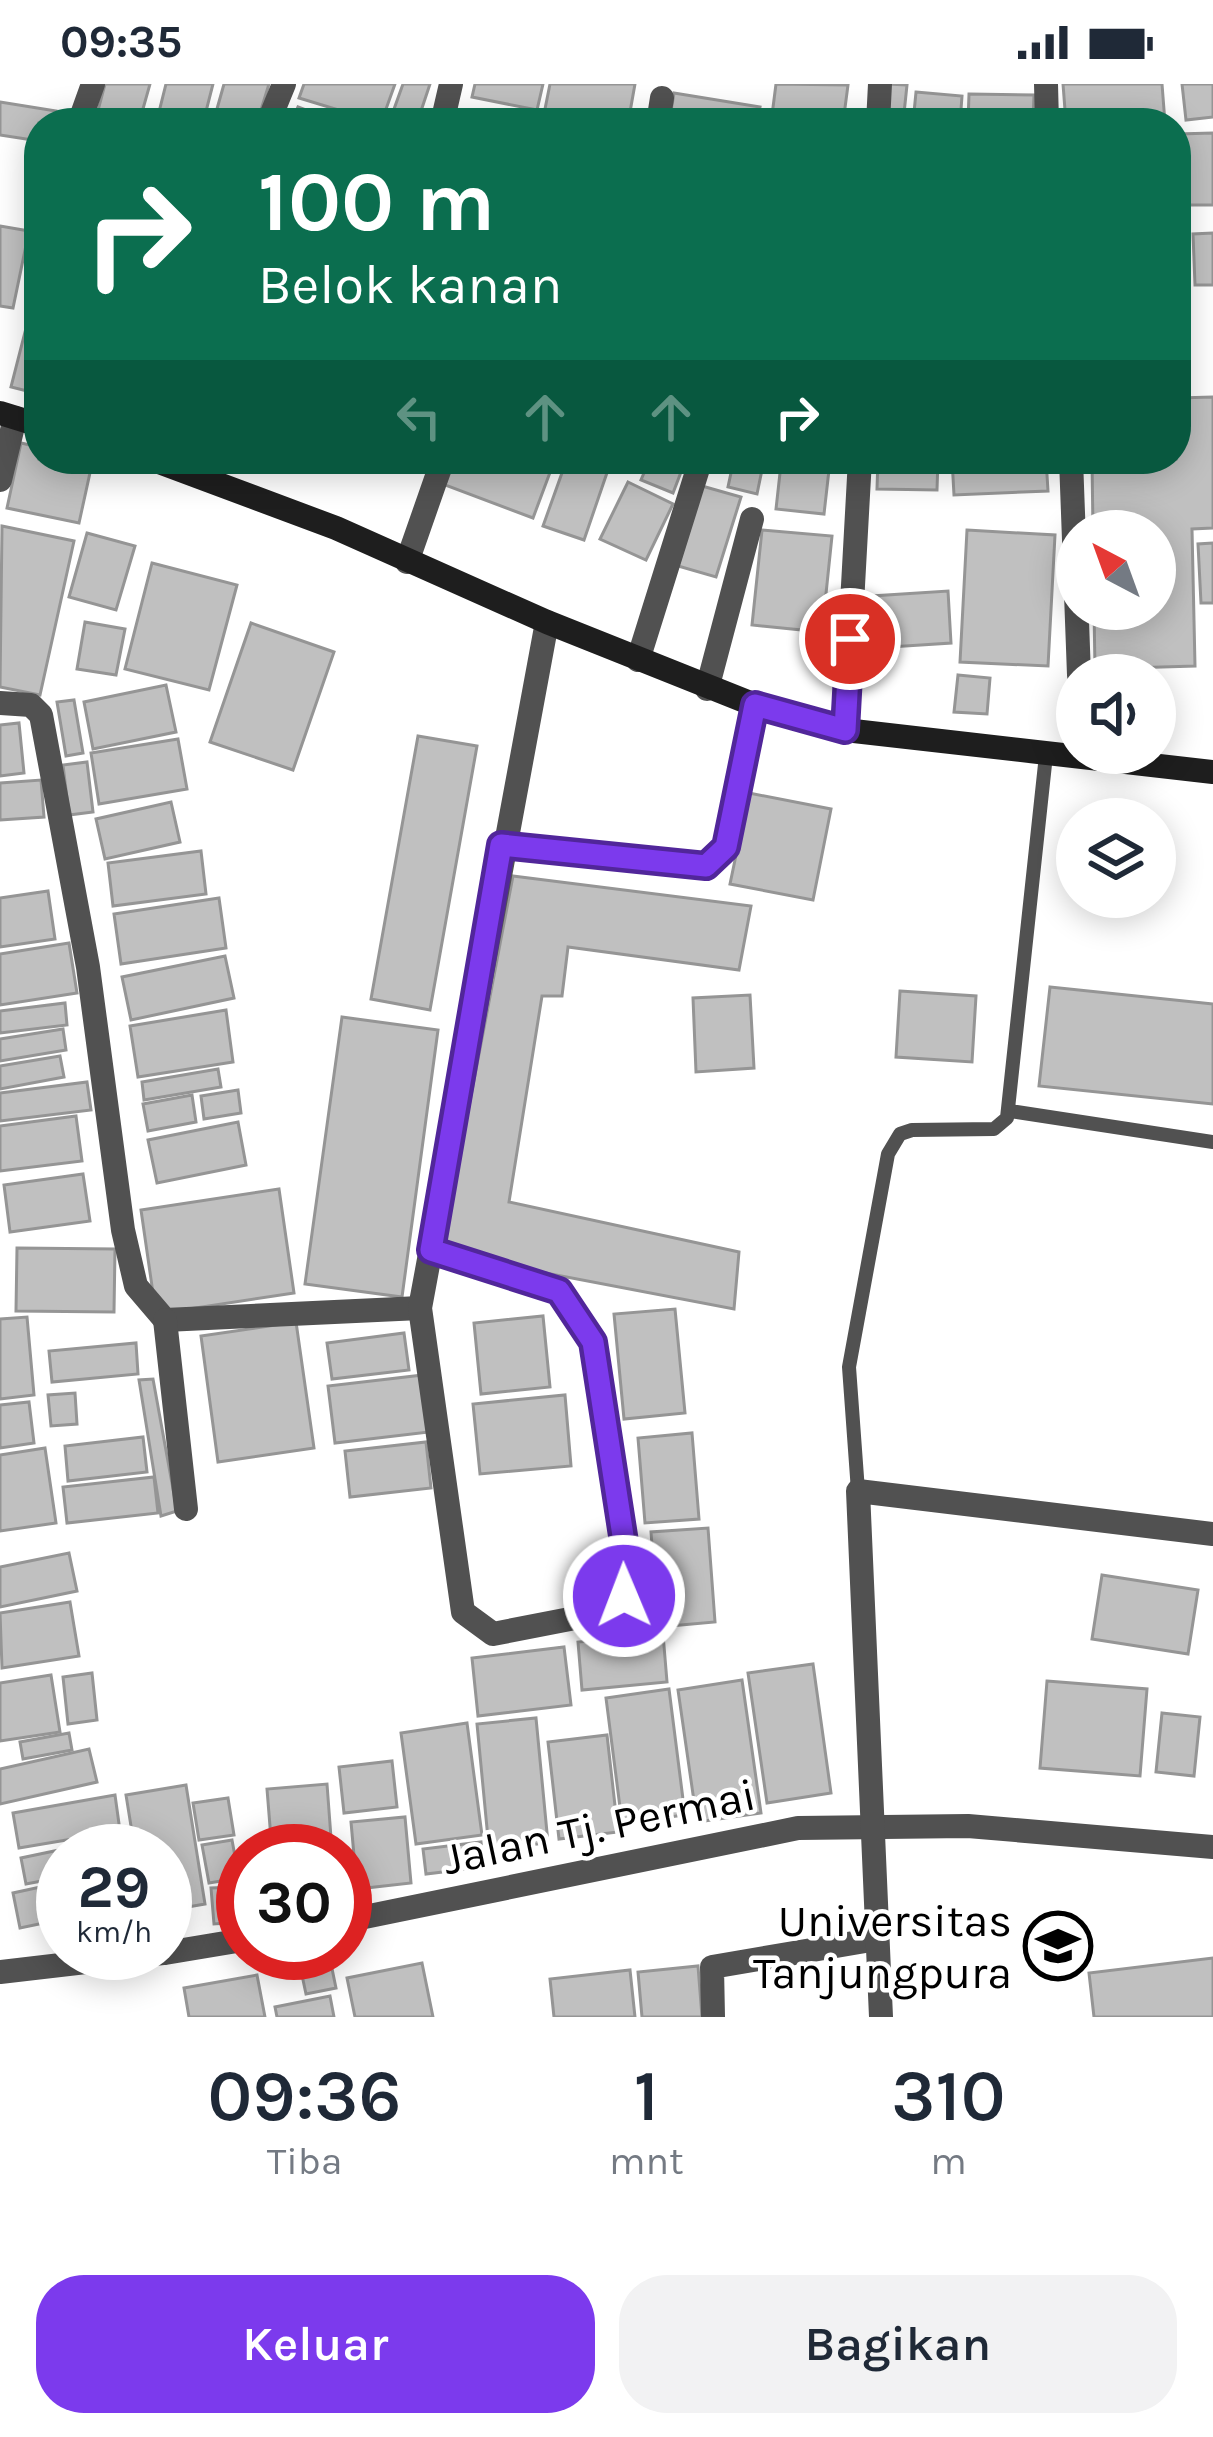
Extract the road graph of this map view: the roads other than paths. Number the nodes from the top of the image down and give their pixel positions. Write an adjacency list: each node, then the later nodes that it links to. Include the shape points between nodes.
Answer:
1 (18, 419): 7 (street)
2 (192, 474): 9 (main road)
3 (437, 474): 9 (street)
4 (696, 474): 12 (street)
5 (859, 474): 16 (street)
6 (1072, 474): 11 (street)
7 (0, 480)
8 (752, 520): 13 (street)
9 (407, 562): 10 (main road)
10 (547, 622): 12 (main road); 21 (street)
11 (1078, 654)
12 (638, 660): 13 (main road)
13 (707, 689): 15 (main road)
14 (0, 703): 26 (street, via 32,705 41,715 88,967 123,1230 136,1286)
15 (755, 705): 16 (main road); 21 (lane, via 726,847 706,866)
16 (845, 730): 17 (main road)
17 (1046, 755): 18 (main road); 22 (lane)
18 (1056, 755)
19 (1176, 767): 20 (main road)
20 (1213, 772)
21 (501, 845): 24 (street)
22 (1010, 1111): 23 (lane); 27 (lane, via 994,1129 900,1134 888,1154 849,1367)
23 (1213, 1142)
24 (431, 1250): 25 (street); 25 (street, via 559,1291 593,1342 628,1568 617,1605 493,1634 463,1612)
25 (420, 1308): 26 (street)
26 (165, 1320): 28 (street)
27 (858, 1491): 29 (street); 30 (street)
28 (186, 1508)
29 (1213, 1534)
30 (872, 1823): 31 (street, Jalan Tj. Permai); 32 (street, Jalan Tj. Permai, via 798,1828); 33 (street)
31 (1213, 1846)
32 (372, 1916)
33 (878, 1939): 36 (street, via 712,1967); 37 (street)
34 (36, 1968): 35 (street)
35 (0, 1972)
36 (713, 2017)
37 (881, 2017)

